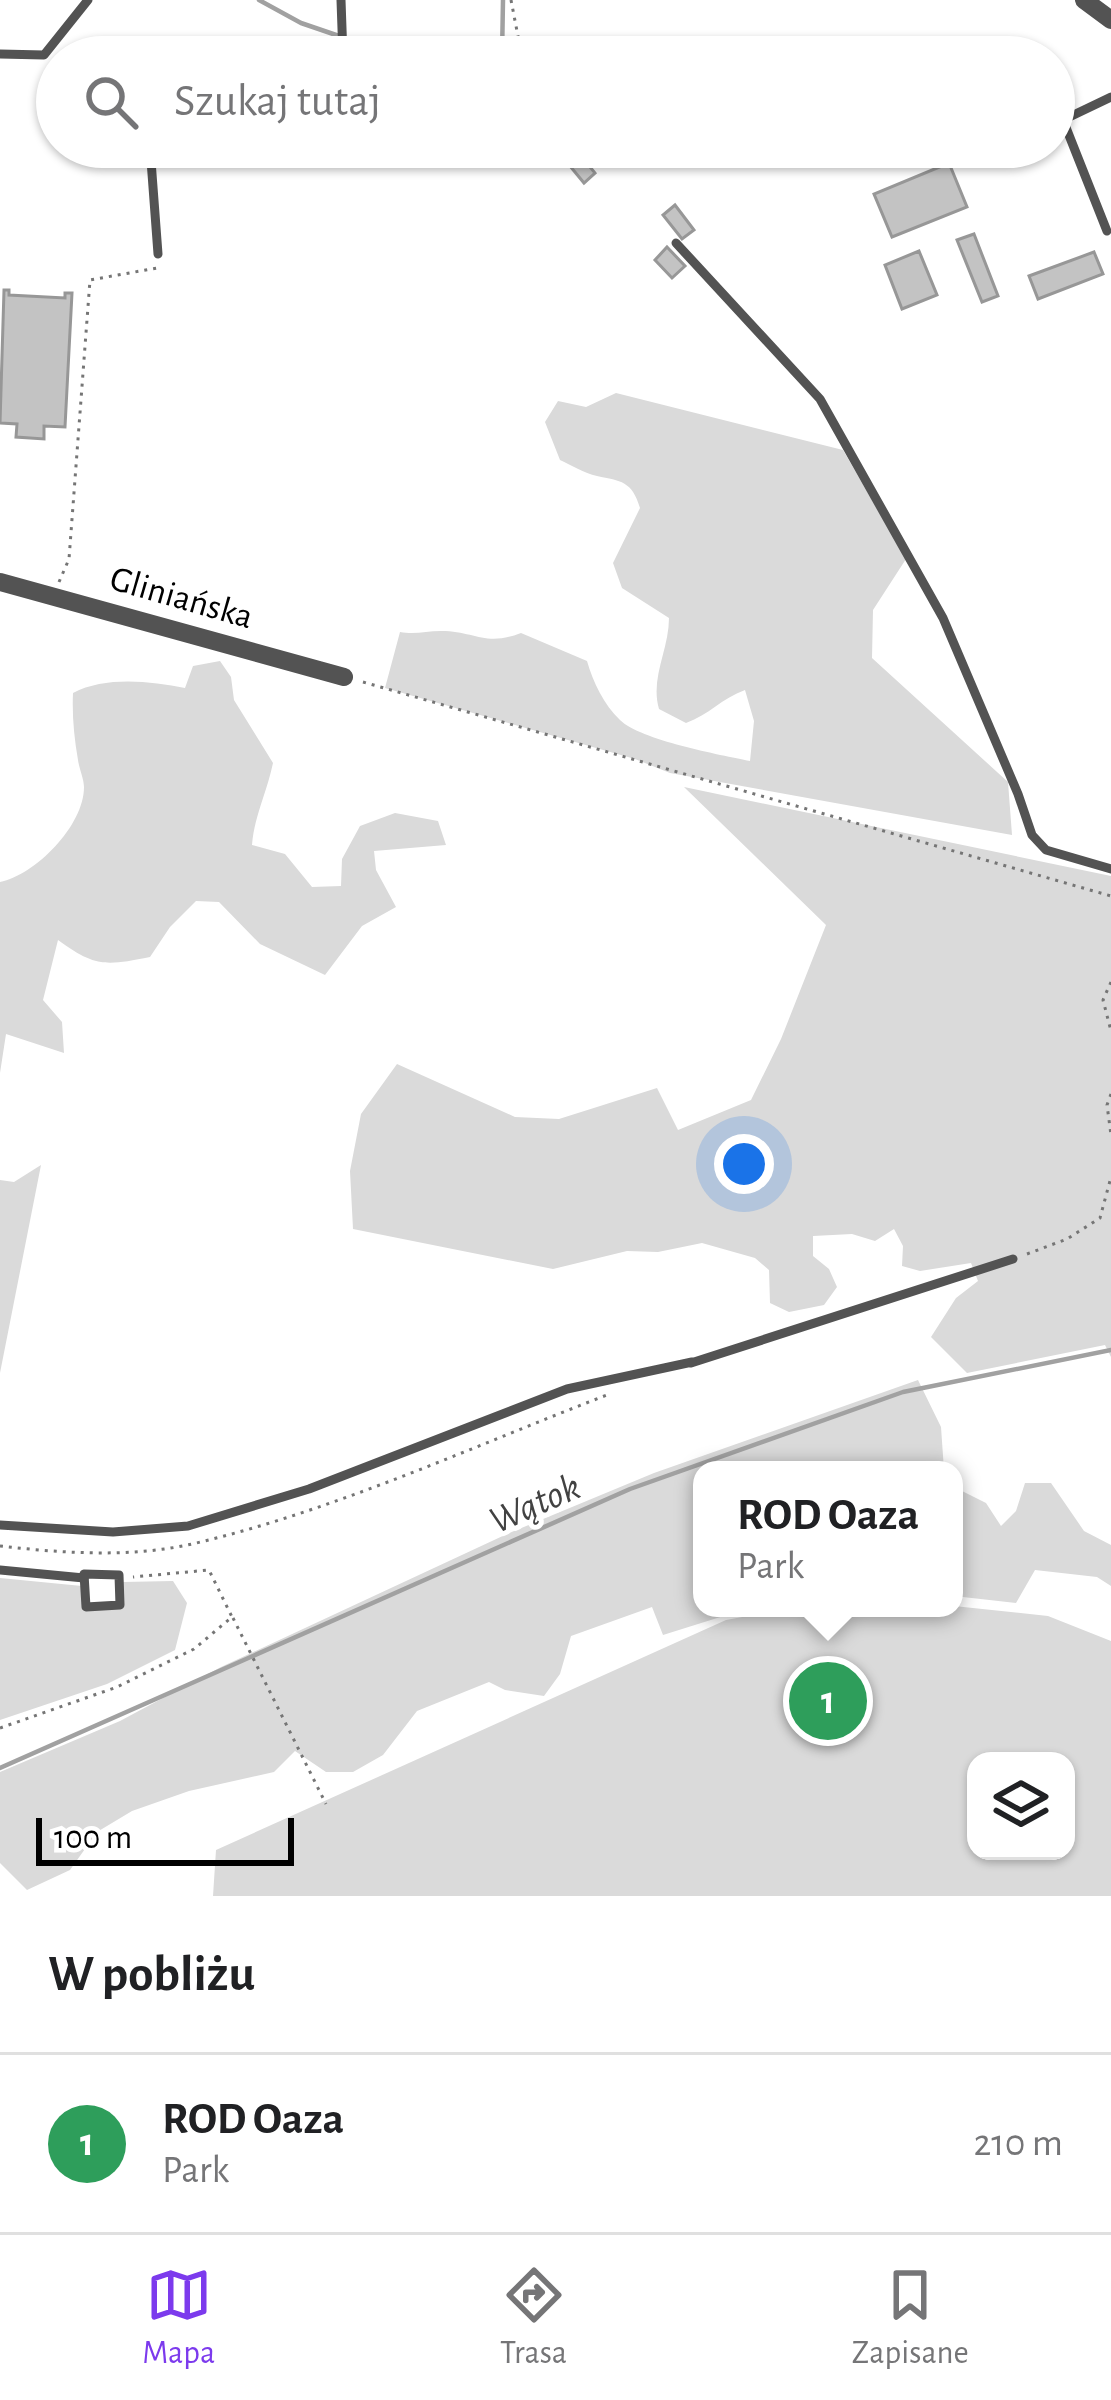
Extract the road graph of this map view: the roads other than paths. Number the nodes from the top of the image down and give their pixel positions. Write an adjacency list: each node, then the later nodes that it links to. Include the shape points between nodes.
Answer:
1 (88, 0): 5 (lane)
2 (341, 0): 6 (lane)
3 (1084, 0): 4 (street)
4 (1111, 20)
5 (59, 36)
6 (342, 36)
7 (0, 54): 8 (lane)
8 (36, 55)
9 (1111, 97): 10 (lane)
10 (1075, 114)
11 (1075, 150): 13 (lane)
12 (152, 168): 15 (lane)
13 (1107, 231)
14 (676, 243): 18 (lane, via 820,399 943,618 1032,835 1046,850)
15 (158, 254)
16 (0, 582): 17 (street, Gliniańska)
17 (344, 677)
18 (1111, 869)
19 (1013, 1259): 20 (lane, via 650,1376 567,1389 309,1489 188,1526 113,1532)
20 (0, 1525)
21 (0, 1570): 22 (lane)
22 (83, 1578): 22 (lane, via 86,1606 120,1605 119,1575)

